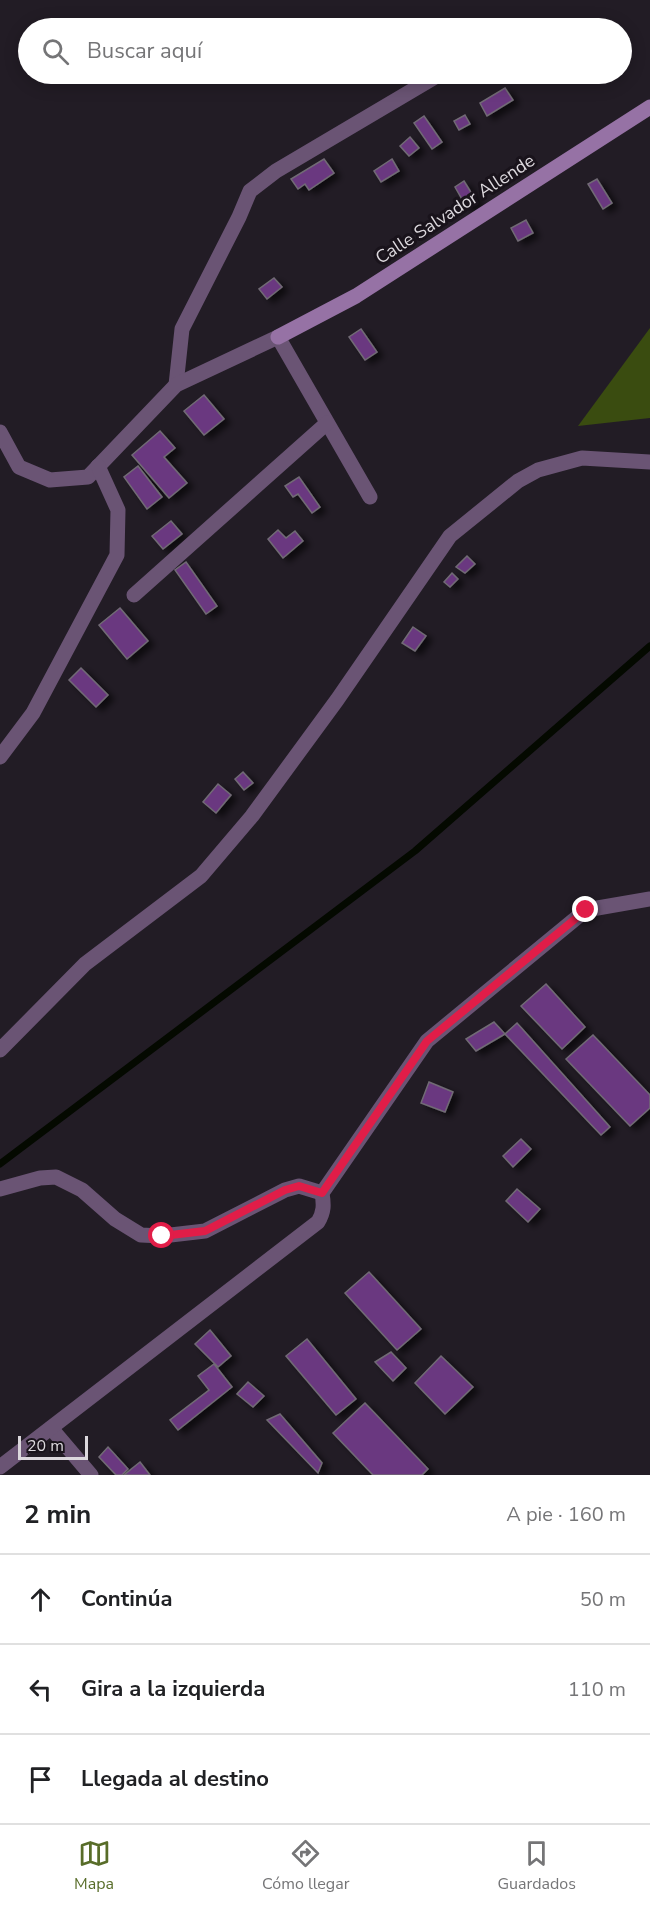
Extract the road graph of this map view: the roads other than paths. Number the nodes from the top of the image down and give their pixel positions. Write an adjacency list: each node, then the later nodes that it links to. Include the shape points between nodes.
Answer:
1 (423, 84): 4 (street, via 276,171 250,191 182,329)
2 (650, 107): 3 (street, Calle Salvador Allende, via 356,296)
3 (278, 337): 4 (street); 5 (street)
4 (176, 385): 8 (street)
5 (327, 423): 9 (street); 10 (street)
6 (0, 432): 8 (street, via 19,467 50,480 88,477)
7 (650, 462): 13 (street, via 582,458 538,470 518,481 450,536 337,700 252,816 201,876 85,964)
8 (98, 466): 11 (street, via 118,510 117,555 33,713)
9 (370, 496)
10 (134, 595)
11 (0, 757)
12 (650, 899): 15 (street, via 586,910 427,1041)
13 (0, 1050)
14 (0, 1190): 15 (street, via 56,1177 82,1190 115,1219 141,1235 162,1236 205,1231 299,1186)
15 (322, 1193): 16 (street, via 324,1206 318,1222)
16 (51, 1428): 17 (street); 18 (street)
17 (0, 1467)
18 (91, 1475)

